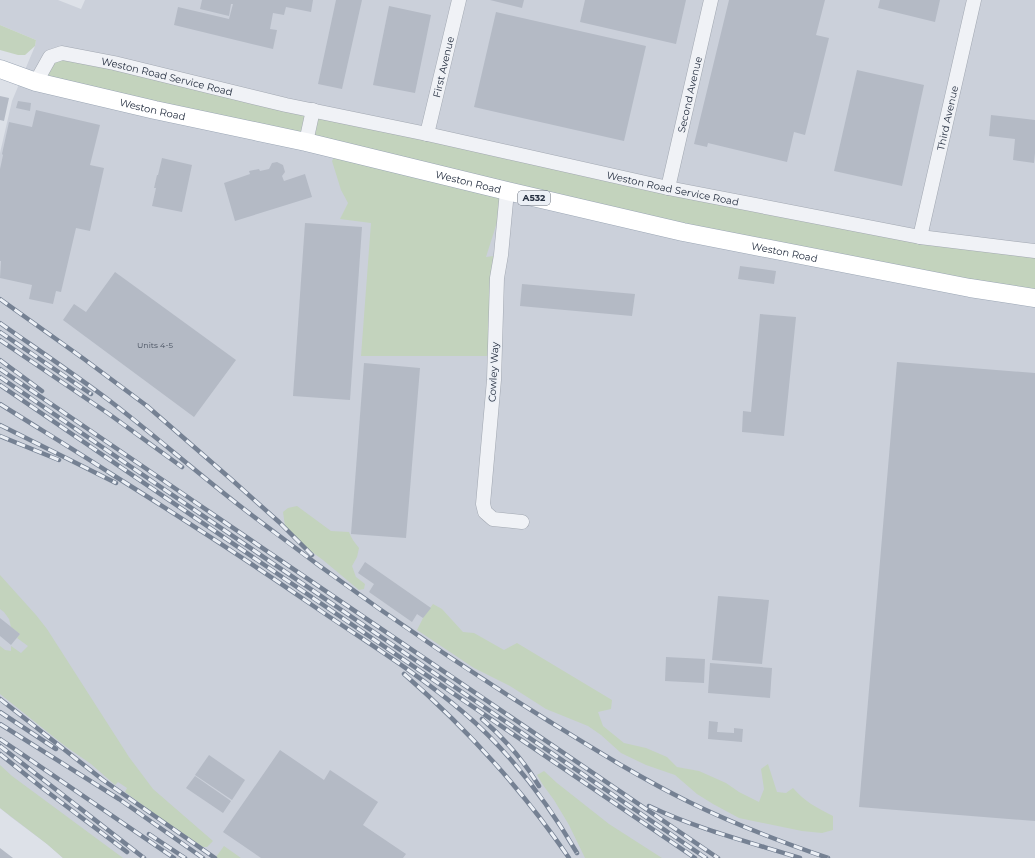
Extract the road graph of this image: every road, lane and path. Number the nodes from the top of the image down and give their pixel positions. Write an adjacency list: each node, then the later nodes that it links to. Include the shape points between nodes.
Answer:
1 (459, 0): 7 (street, First Avenue)
2 (711, 0): 9 (street, Second Avenue)
3 (974, 0): 11 (street, Third Avenue)
4 (0, 69): 5 (main road, Weston Road / A532)
5 (36, 82): 6 (street, Weston Road Service Road, via 50,57 62,53); 8 (main road, Weston Road / A532)
6 (313, 110): 7 (street, Weston Road Service Road); 8 (street)
7 (427, 134): 9 (street, Weston Road Service Road)
8 (306, 142): 10 (main road, Weston Road / A532)
9 (668, 188): 11 (street, Weston Road Service Road)
10 (507, 191): 13 (main road, Weston Road / A532, via 683,232 970,288); 14 (street, Cowley Way, via 497,278 494,380 483,504 485,512 492,519)
11 (920, 237): 12 (street, Weston Road Service Road)
12 (1035, 250)
13 (1035, 298)
14 (522, 522)

